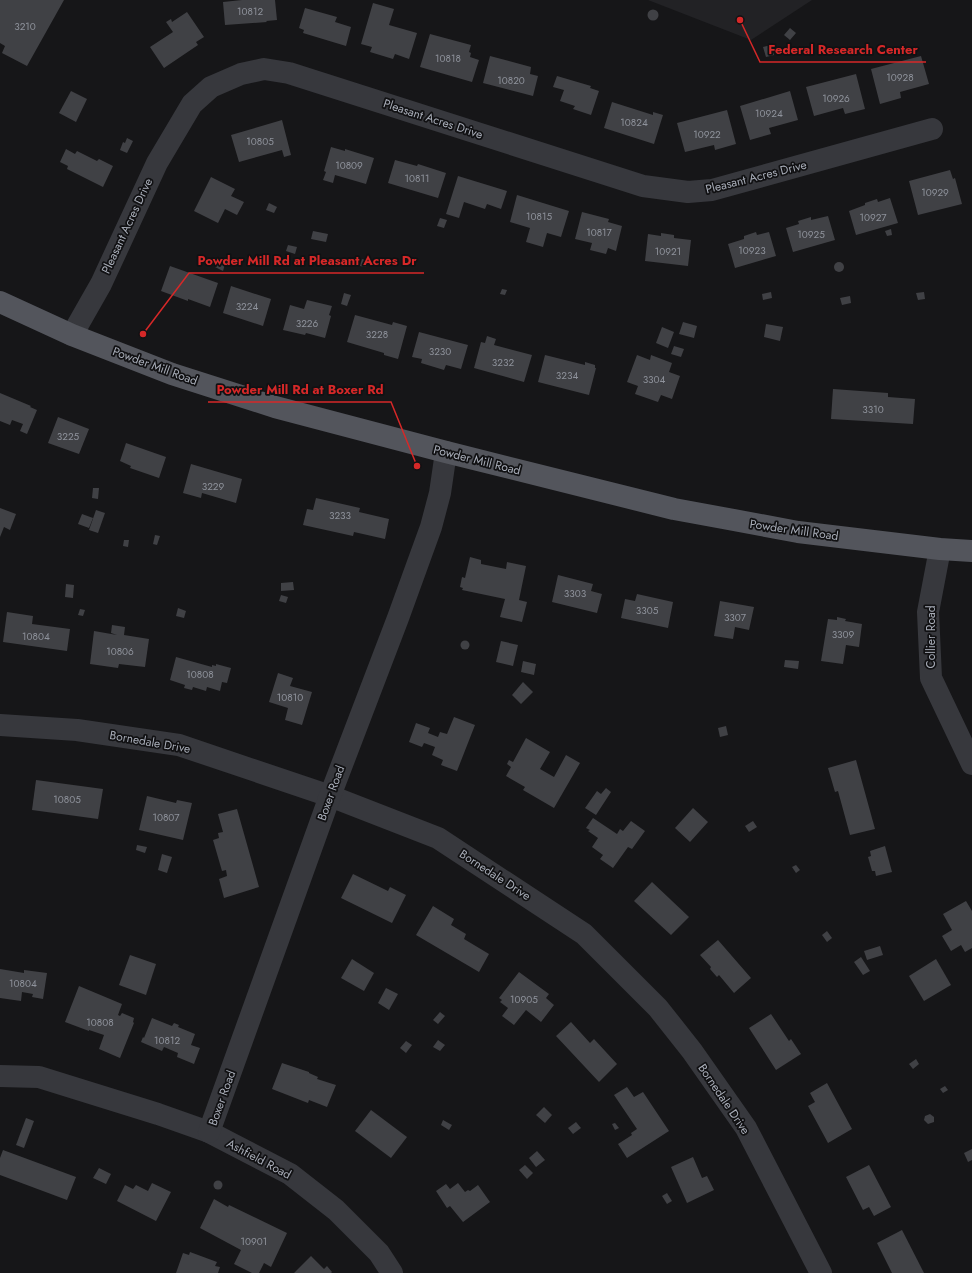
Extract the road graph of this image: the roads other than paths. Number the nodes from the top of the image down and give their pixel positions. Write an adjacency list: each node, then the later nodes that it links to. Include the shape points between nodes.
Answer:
1 (932, 129): 3 (street, Pleasant Acres Drive, via 712,190 688,192 643,186 289,73 264,69 241,74 211,87 192,104 156,163 101,284)
2 (0, 302): 3 (main road, Powder Mill Road)
3 (72, 335): 4 (main road, Powder Mill Road, via 172,374 275,407)
4 (446, 452): 5 (main road, Powder Mill Road, via 674,509 798,532); 9 (street, Boxer Road, via 432,527)
5 (940, 549): 6 (main road, Powder Mill Road); 8 (street, Collier Road, via 928,612 931,678)
6 (972, 551)
7 (0, 725): 9 (street, Bornedale Drive, via 77,730 179,745)
8 (972, 764)
9 (330, 796): 11 (street, Boxer Road); 13 (street, Bornedale Drive, via 438,838 584,934 658,1008 746,1128)
10 (0, 1076): 11 (street, Ashfield Road, via 39,1077)
11 (209, 1132): 12 (street, Ashfield Road, via 290,1174 336,1210 379,1253)
12 (392, 1273)
13 (821, 1273)

